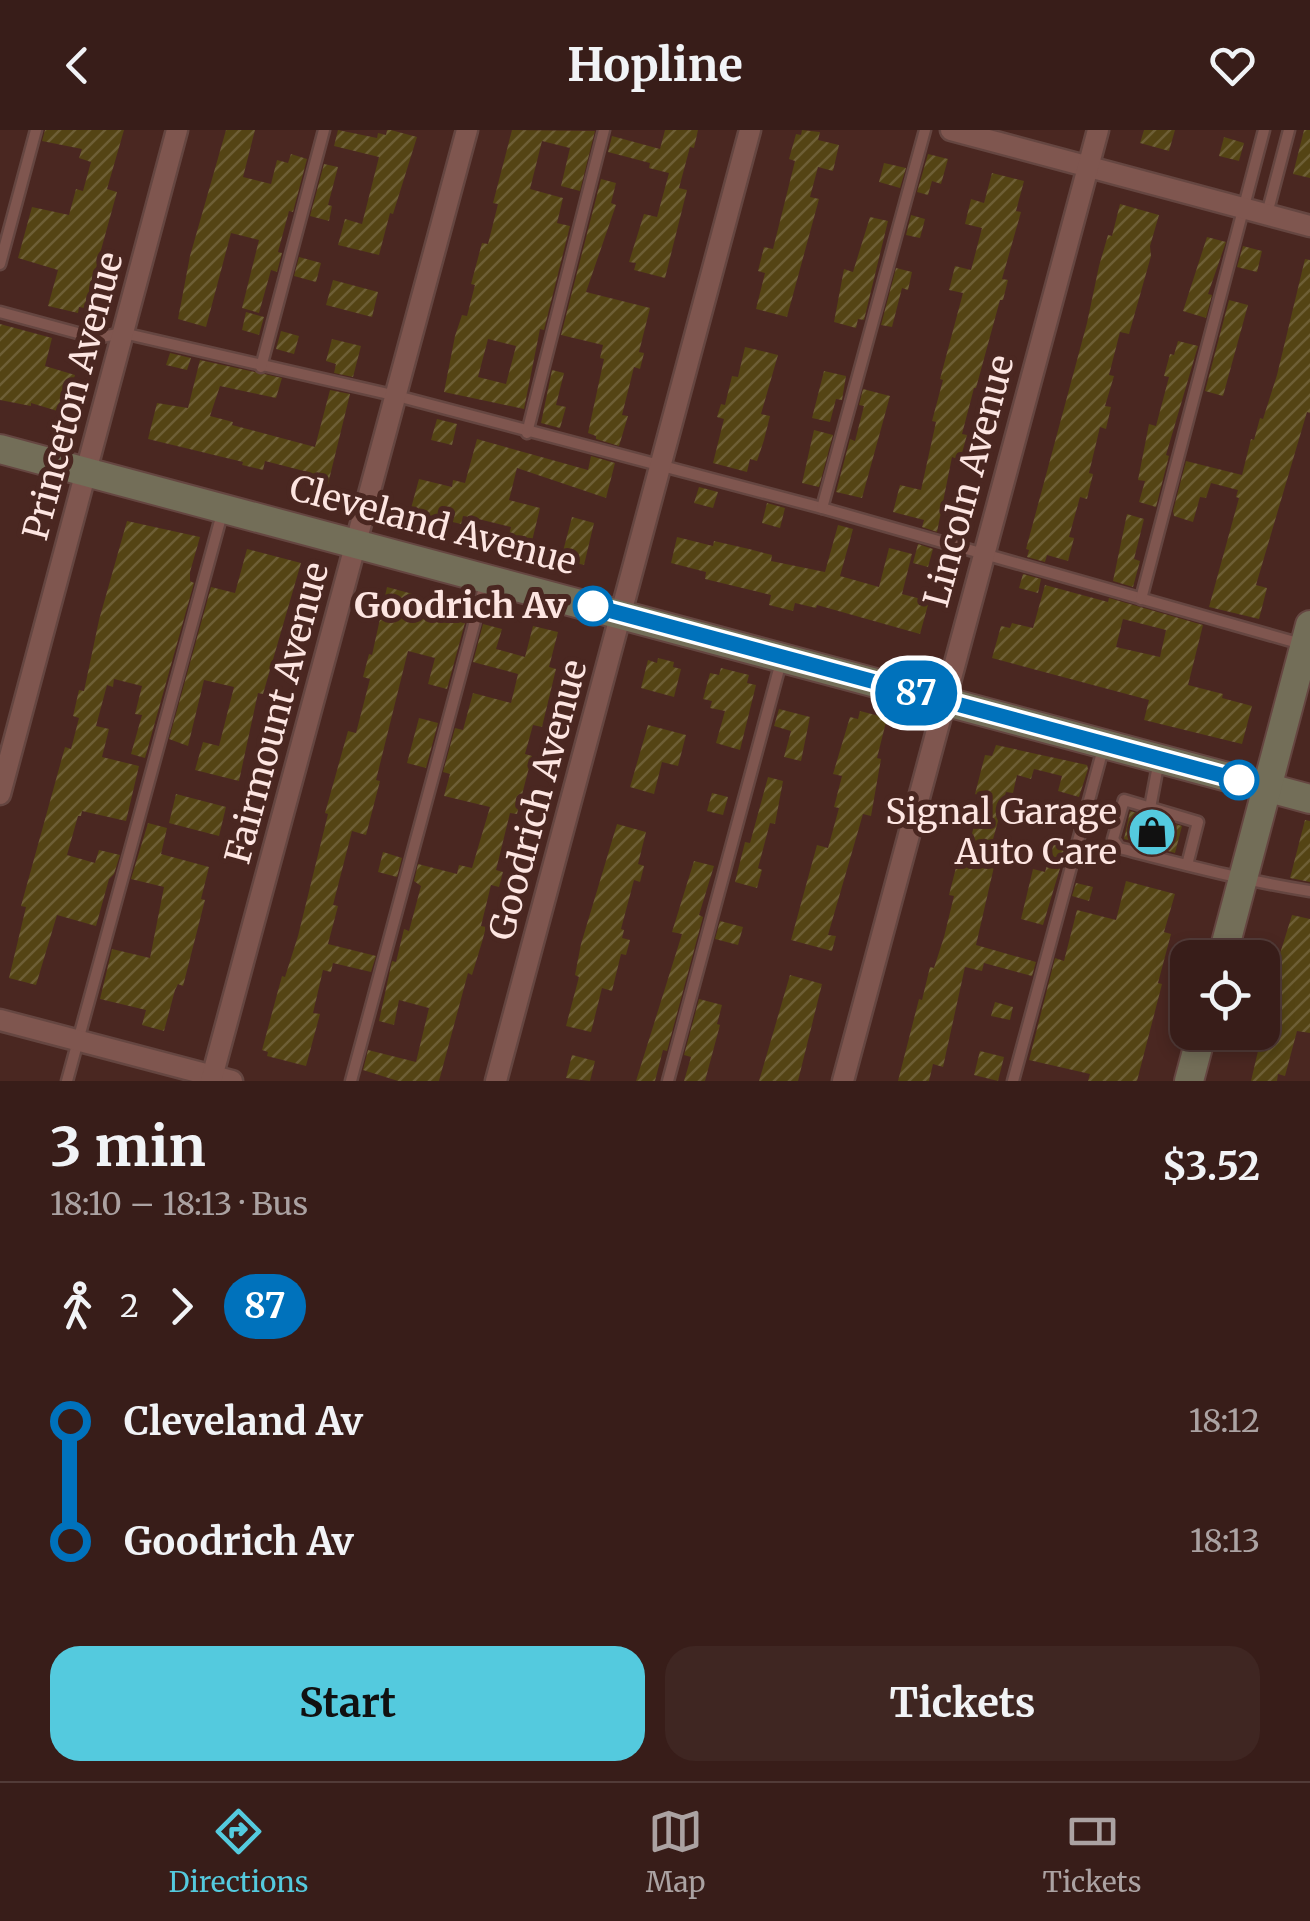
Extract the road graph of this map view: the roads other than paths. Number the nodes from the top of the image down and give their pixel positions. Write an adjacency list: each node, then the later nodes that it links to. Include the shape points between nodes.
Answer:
1 (36, 130): 16 (lane)
2 (177, 130): 18 (street, Princeton Avenue)
3 (324, 130): 19 (lane)
4 (467, 130): 20 (street, Fairmount Avenue)
5 (604, 130): 21 (lane)
6 (750, 130): 23 (street, Goodrich Avenue)
7 (925, 130): 25 (lane)
8 (951, 130): 12 (street)
9 (1098, 130): 12 (street, Lincoln Avenue)
10 (1264, 130): 13 (lane)
11 (1288, 130): 14 (lane)
12 (1088, 165): 13 (street); 28 (street, Lincoln Avenue)
13 (1244, 208): 14 (street); 30 (lane)
14 (1267, 214): 15 (street)
15 (1310, 226)
16 (0, 264)
17 (0, 312): 18 (lane, via 96,338)
18 (123, 333): 19 (lane); 24 (street, Princeton Avenue)
19 (261, 367): 20 (lane)
20 (397, 396): 21 (lane); 27 (street, Fairmount Avenue)
21 (527, 432): 23 (lane)
22 (0, 448): 24 (street, Cleveland Avenue)
23 (660, 467): 25 (lane); 31 (street, Goodrich Avenue)
24 (86, 472): 26 (street, Cleveland Avenue); 38 (street, Princeton Avenue)
25 (822, 508): 28 (lane)
26 (224, 509): 27 (street, Cleveland Avenue); 46 (lane)
27 (356, 544): 29 (street, Cleveland Avenue); 48 (street, Fairmount Avenue)
28 (984, 552): 30 (lane); 34 (street, Lincoln Avenue)
29 (486, 579): 31 (street, Cleveland Avenue); 50 (lane)
30 (1141, 599): 32 (lane)
31 (621, 614): 33 (street, Cleveland Avenue); 51 (street, Goodrich Avenue)
32 (1307, 635): 37 (street)
33 (782, 657): 34 (street, Cleveland Avenue); 52 (lane)
34 (944, 701): 35 (street, Cleveland Avenue); 53 (street, Lincoln Avenue)
35 (1104, 744): 36 (street, Cleveland Avenue); 54 (lane)
36 (1159, 759): 37 (street, Cleveland Avenue); 40 (lane)
37 (1268, 788): 39 (street, Cleveland Avenue); 42 (street)
38 (0, 794)
39 (1310, 800)
40 (1150, 808): 41 (lane, via 1198,822); 41 (lane, via 1124,800 1114,844)
41 (1186, 866): 42 (lane)
42 (1243, 880): 43 (lane); 44 (street)
43 (1310, 891)
44 (1227, 940)
45 (0, 1020): 46 (street)
46 (77, 1043): 48 (street); 49 (lane)
47 (1197, 1050): 55 (street)
48 (219, 1079)
49 (67, 1081)
50 (350, 1081)
51 (496, 1081)
52 (668, 1081)
53 (843, 1081)
54 (1013, 1081)
55 (1188, 1081)

